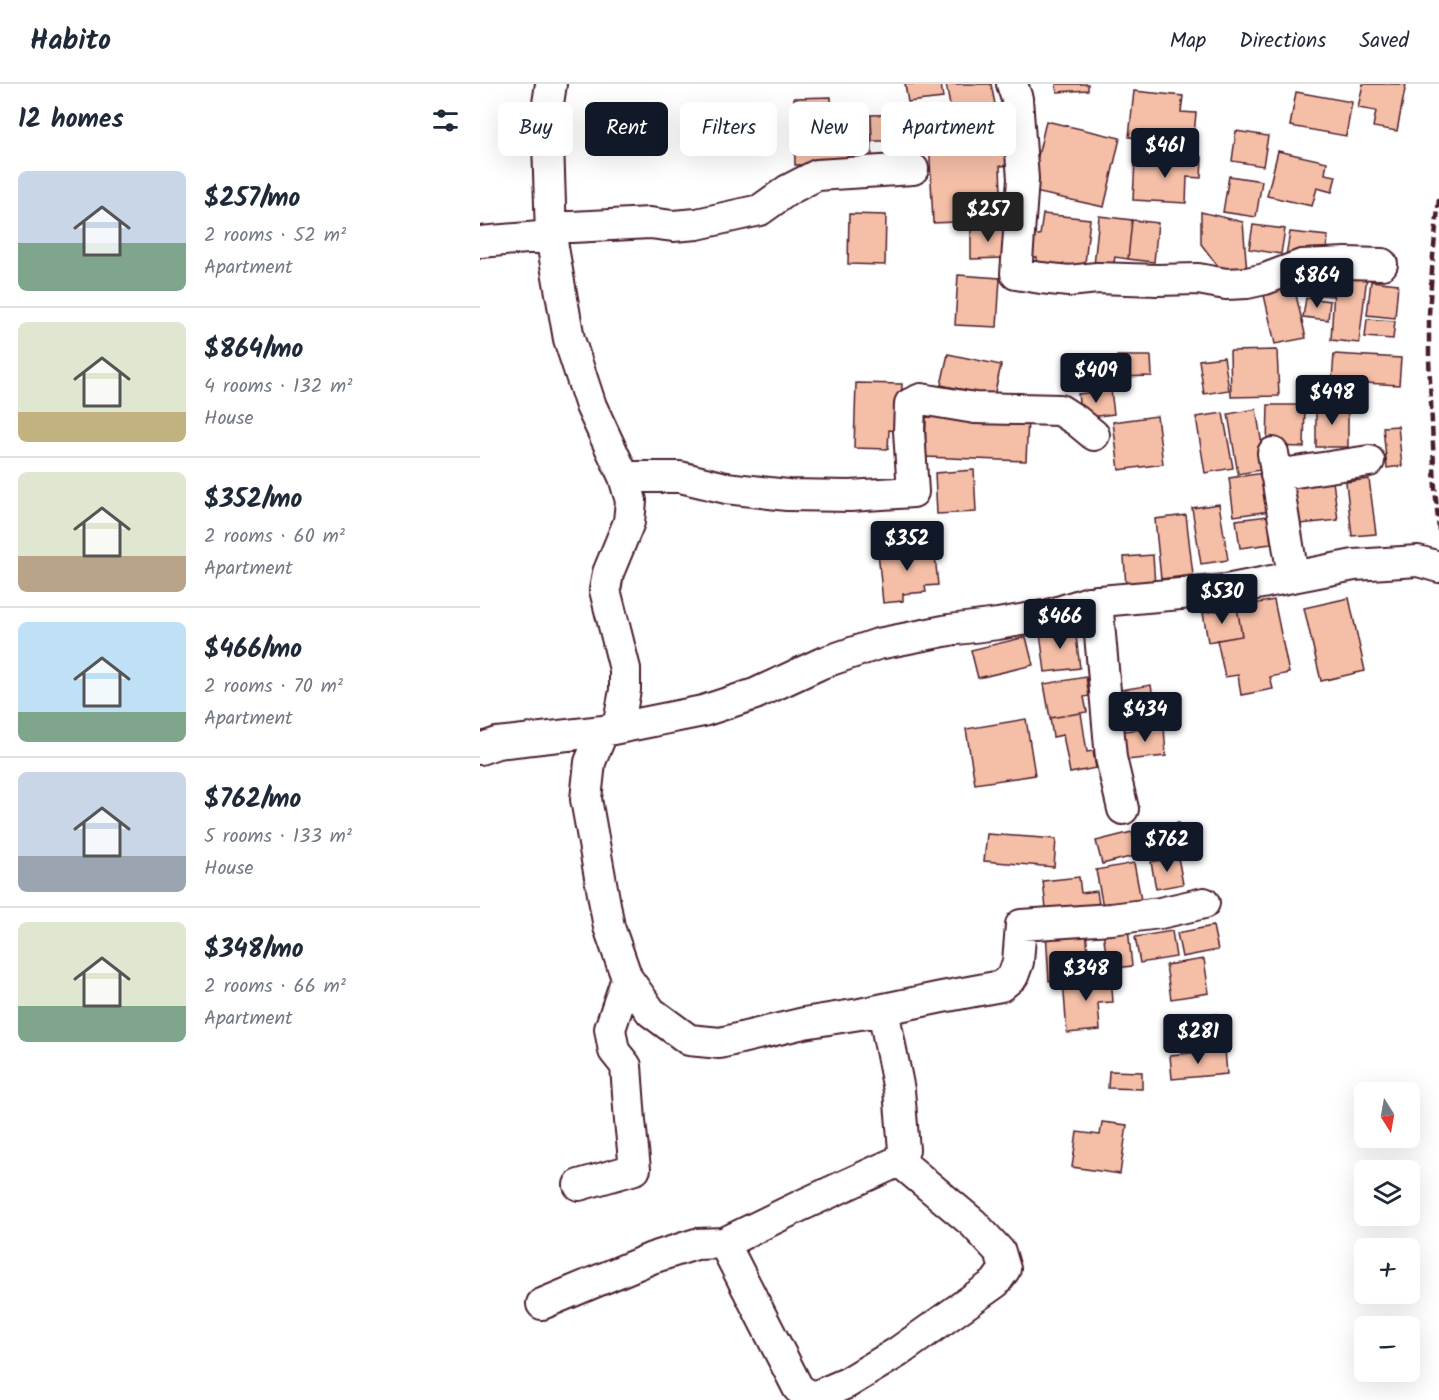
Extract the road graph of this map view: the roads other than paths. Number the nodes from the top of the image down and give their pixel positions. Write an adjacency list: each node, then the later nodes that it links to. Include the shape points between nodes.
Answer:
1 (551, 84): 4 (street, via 547,110)
2 (1012, 84): 6 (street, via 1021,132 1023,179 1016,274 1069,281 1198,279 1226,284 1265,279 1302,265)
3 (913, 169): 4 (street, via 817,175 760,210 697,224 572,227)
4 (551, 232): 5 (street); 9 (street, via 577,366)
5 (480, 242)
6 (1382, 264)
7 (1094, 435): 9 (street, via 1060,410 975,408 921,399 910,404 913,492 787,495 726,488 680,477)
8 (1369, 461): 11 (street, via 1275,464)
9 (624, 477): 13 (street, via 631,501 629,522 605,590 625,669 625,690)
10 (1439, 567): 11 (street, via 1418,561 1354,565)
11 (1293, 576): 12 (street, via 1226,590)
12 (1097, 601): 13 (street, via 1049,615 878,644 703,711); 15 (street, via 1111,758)
13 (610, 729): 14 (street, via 497,743); 17 (street, via 590,762 586,799 609,927)
14 (480, 749)
15 (1123, 809)
16 (1204, 903): 18 (street, via 1111,919 1021,925 1018,962 1013,976 1001,986)
17 (627, 978): 18 (street, via 651,1012 689,1040 720,1043); 20 (street, via 610,1029 614,1051 626,1066 634,1169)
18 (883, 1010): 19 (street, via 899,1090 904,1150)
19 (899, 1161): 21 (street); 21 (street, via 973,1223 1000,1252 1005,1269 995,1283 947,1318 847,1383 819,1395 809,1396 798,1388)
20 (579, 1185)
21 (724, 1243): 22 (street, via 696,1244 652,1258)
22 (542, 1304)

